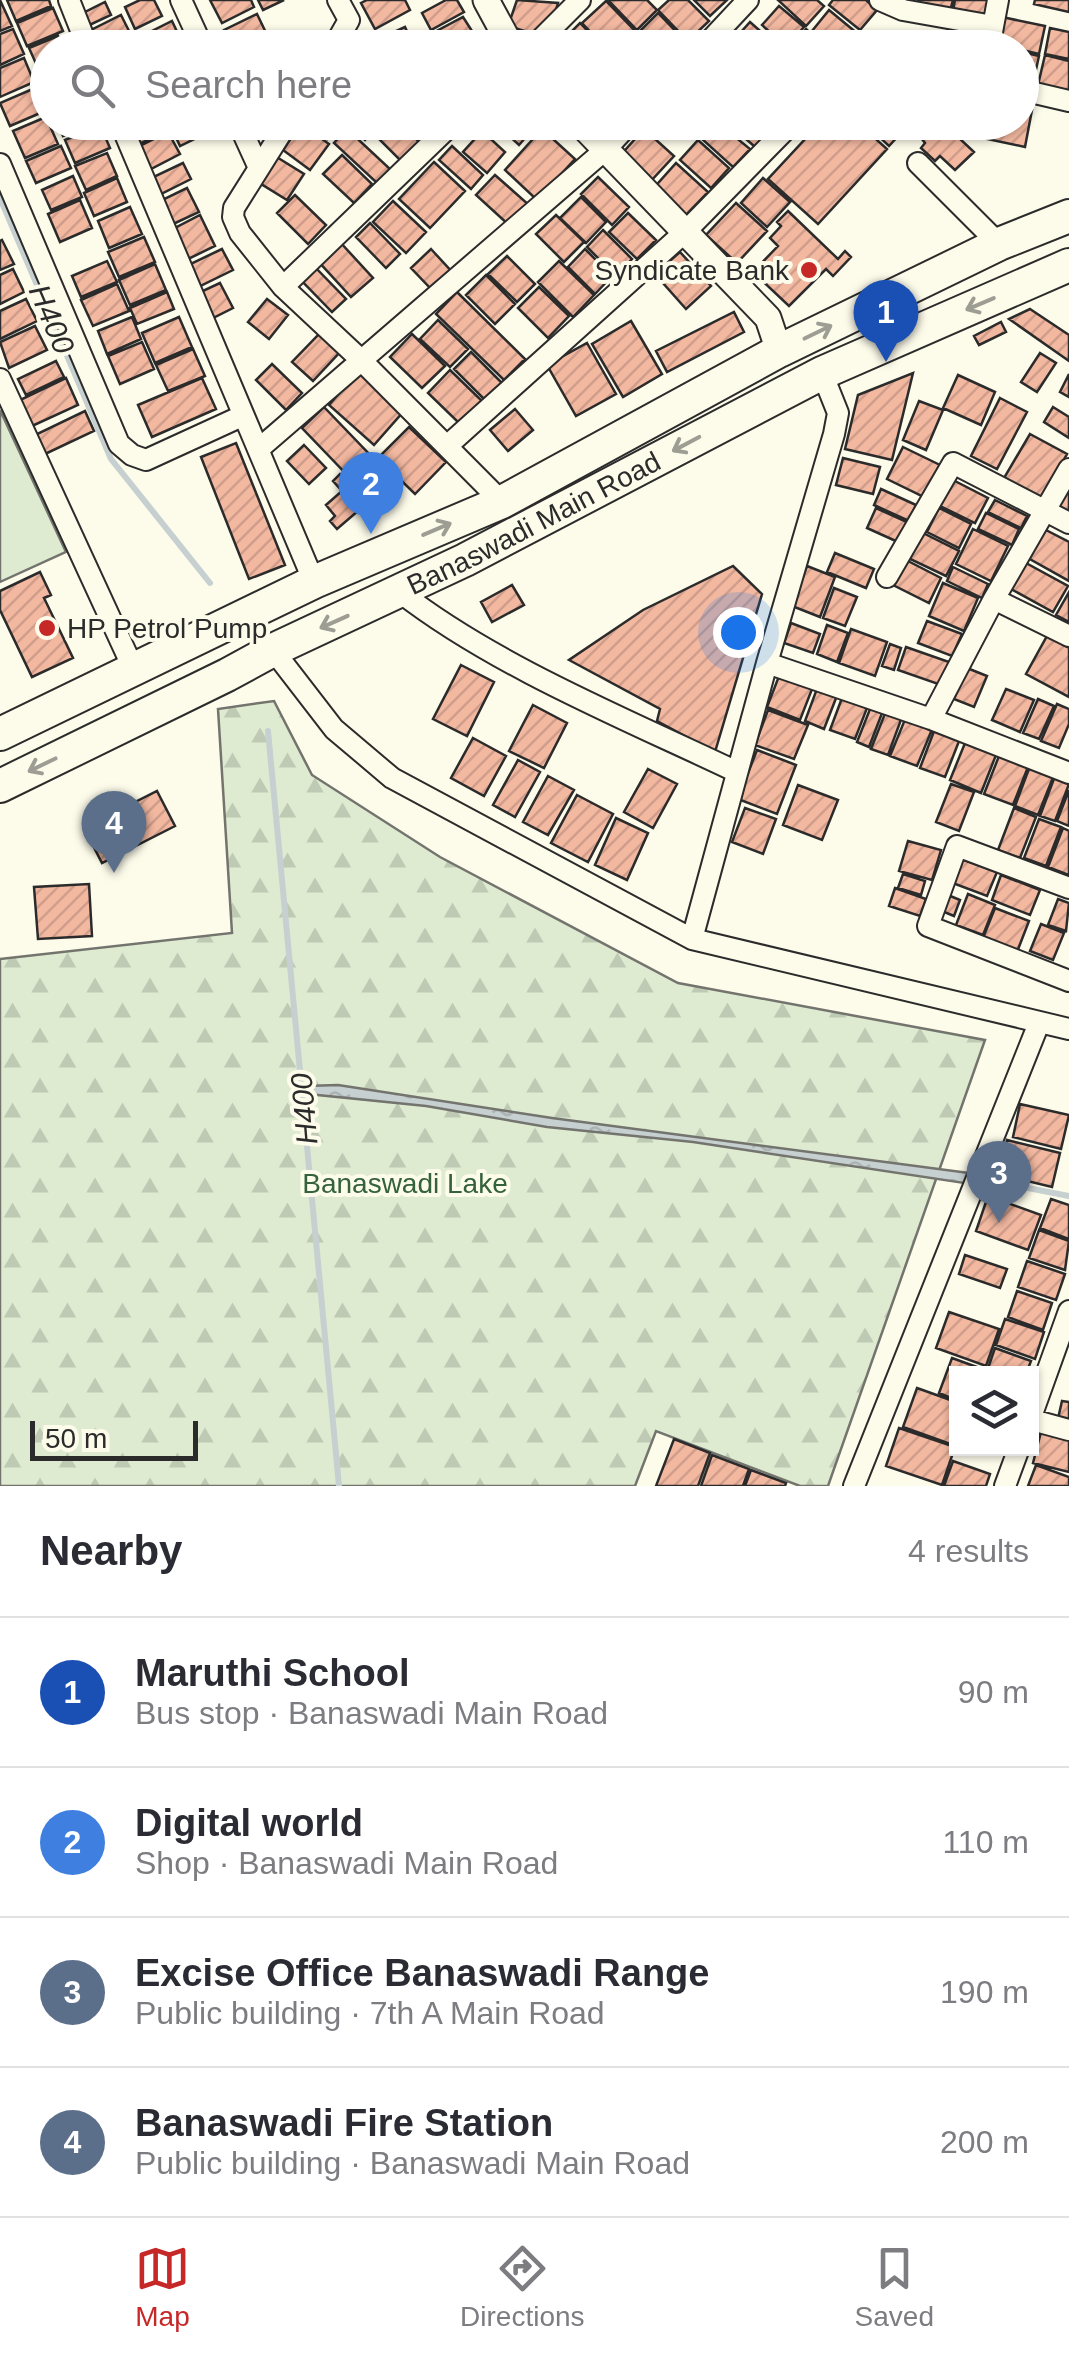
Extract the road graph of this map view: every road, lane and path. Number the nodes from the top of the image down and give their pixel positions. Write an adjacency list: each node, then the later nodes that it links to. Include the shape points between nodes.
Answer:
1 (68, 0): 9 (street)
2 (181, 0): 10 (street)
3 (338, 0): 11 (street, via 349,20)
4 (486, 0): 12 (street)
5 (580, 0): 13 (street)
6 (748, 0): 14 (street)
7 (880, 0): 15 (street)
8 (998, 0): 16 (street)
9 (80, 30)
10 (195, 30)
11 (343, 30)
12 (502, 30)
13 (550, 30)
14 (720, 30)
15 (968, 30)
16 (992, 30)
17 (1039, 94): 18 (street)
18 (1069, 101)
19 (127, 140): 39 (street)
20 (247, 140): 29 (street)
21 (277, 140): 29 (street)
22 (435, 140): 34 (street)
23 (595, 140): 26 (street)
24 (614, 140): 26 (street)
25 (774, 140): 31 (street)
26 (605, 150): 31 (street); 36 (street)
27 (918, 163): 32 (street)
28 (0, 164): 39 (street, via 119,444 146,460)
29 (260, 168): 34 (street, via 232,217)
30 (1069, 216): 32 (main road, Banaswadi Main Road)
31 (686, 231): 35 (street, via 768,318); 40 (street)
32 (999, 244): 35 (main road, Banaswadi Main Road, one-way to 32)
33 (1069, 265): 37 (main road, Banaswadi Main Road, one-way to 37)
34 (283, 287): 36 (street)
35 (779, 351): 43 (main road, Banaswadi Main Road)
36 (360, 359): 40 (street); 41 (street)
37 (822, 372): 48 (main road, Banaswadi Main Road, one-way to 48); 52 (street, via 838,413)
38 (0, 379): 53 (street)
39 (242, 416): 41 (street)
40 (447, 446): 43 (street)
41 (260, 448): 47 (street)
42 (1069, 470): 44 (street)
43 (502, 502): 47 (main road, Banaswadi Main Road, one-way to 43)
44 (1045, 510): 45 (street); 46 (street, via 953,463); 49 (street)
45 (1069, 523)
46 (888, 577)
47 (314, 582): 53 (main road, Banaswadi Main Road)
48 (400, 592): 51 (main road, Banaswadi Main Road, one-way to 51); 56 (street, via 432,618 533,672)
49 (994, 599): 50 (street); 54 (street)
50 (1069, 636)
51 (273, 650): 58 (main road, Banaswadi Main Road, one-way to 58); 60 (street, via 334,729 392,778)
52 (767, 663): 54 (street); 56 (street)
53 (134, 670): 55 (main road, Banaswadi Main Road)
54 (931, 720): 57 (street)
55 (0, 733)
56 (737, 772): 60 (street)
57 (1069, 773)
58 (0, 786)
59 (1069, 888): 61 (street, via 957,846 928,926)
60 (692, 940): 62 (street)
61 (1069, 982)
62 (1040, 1023): 63 (street); 70 (street)
63 (1069, 1029)
64 (1069, 1311): 65 (street)
65 (1060, 1365): 66 (street)
66 (1039, 1404)
67 (1039, 1419): 68 (street)
68 (1069, 1430)
69 (1016, 1456): 71 (street)
70 (854, 1486)
71 (1005, 1486)

